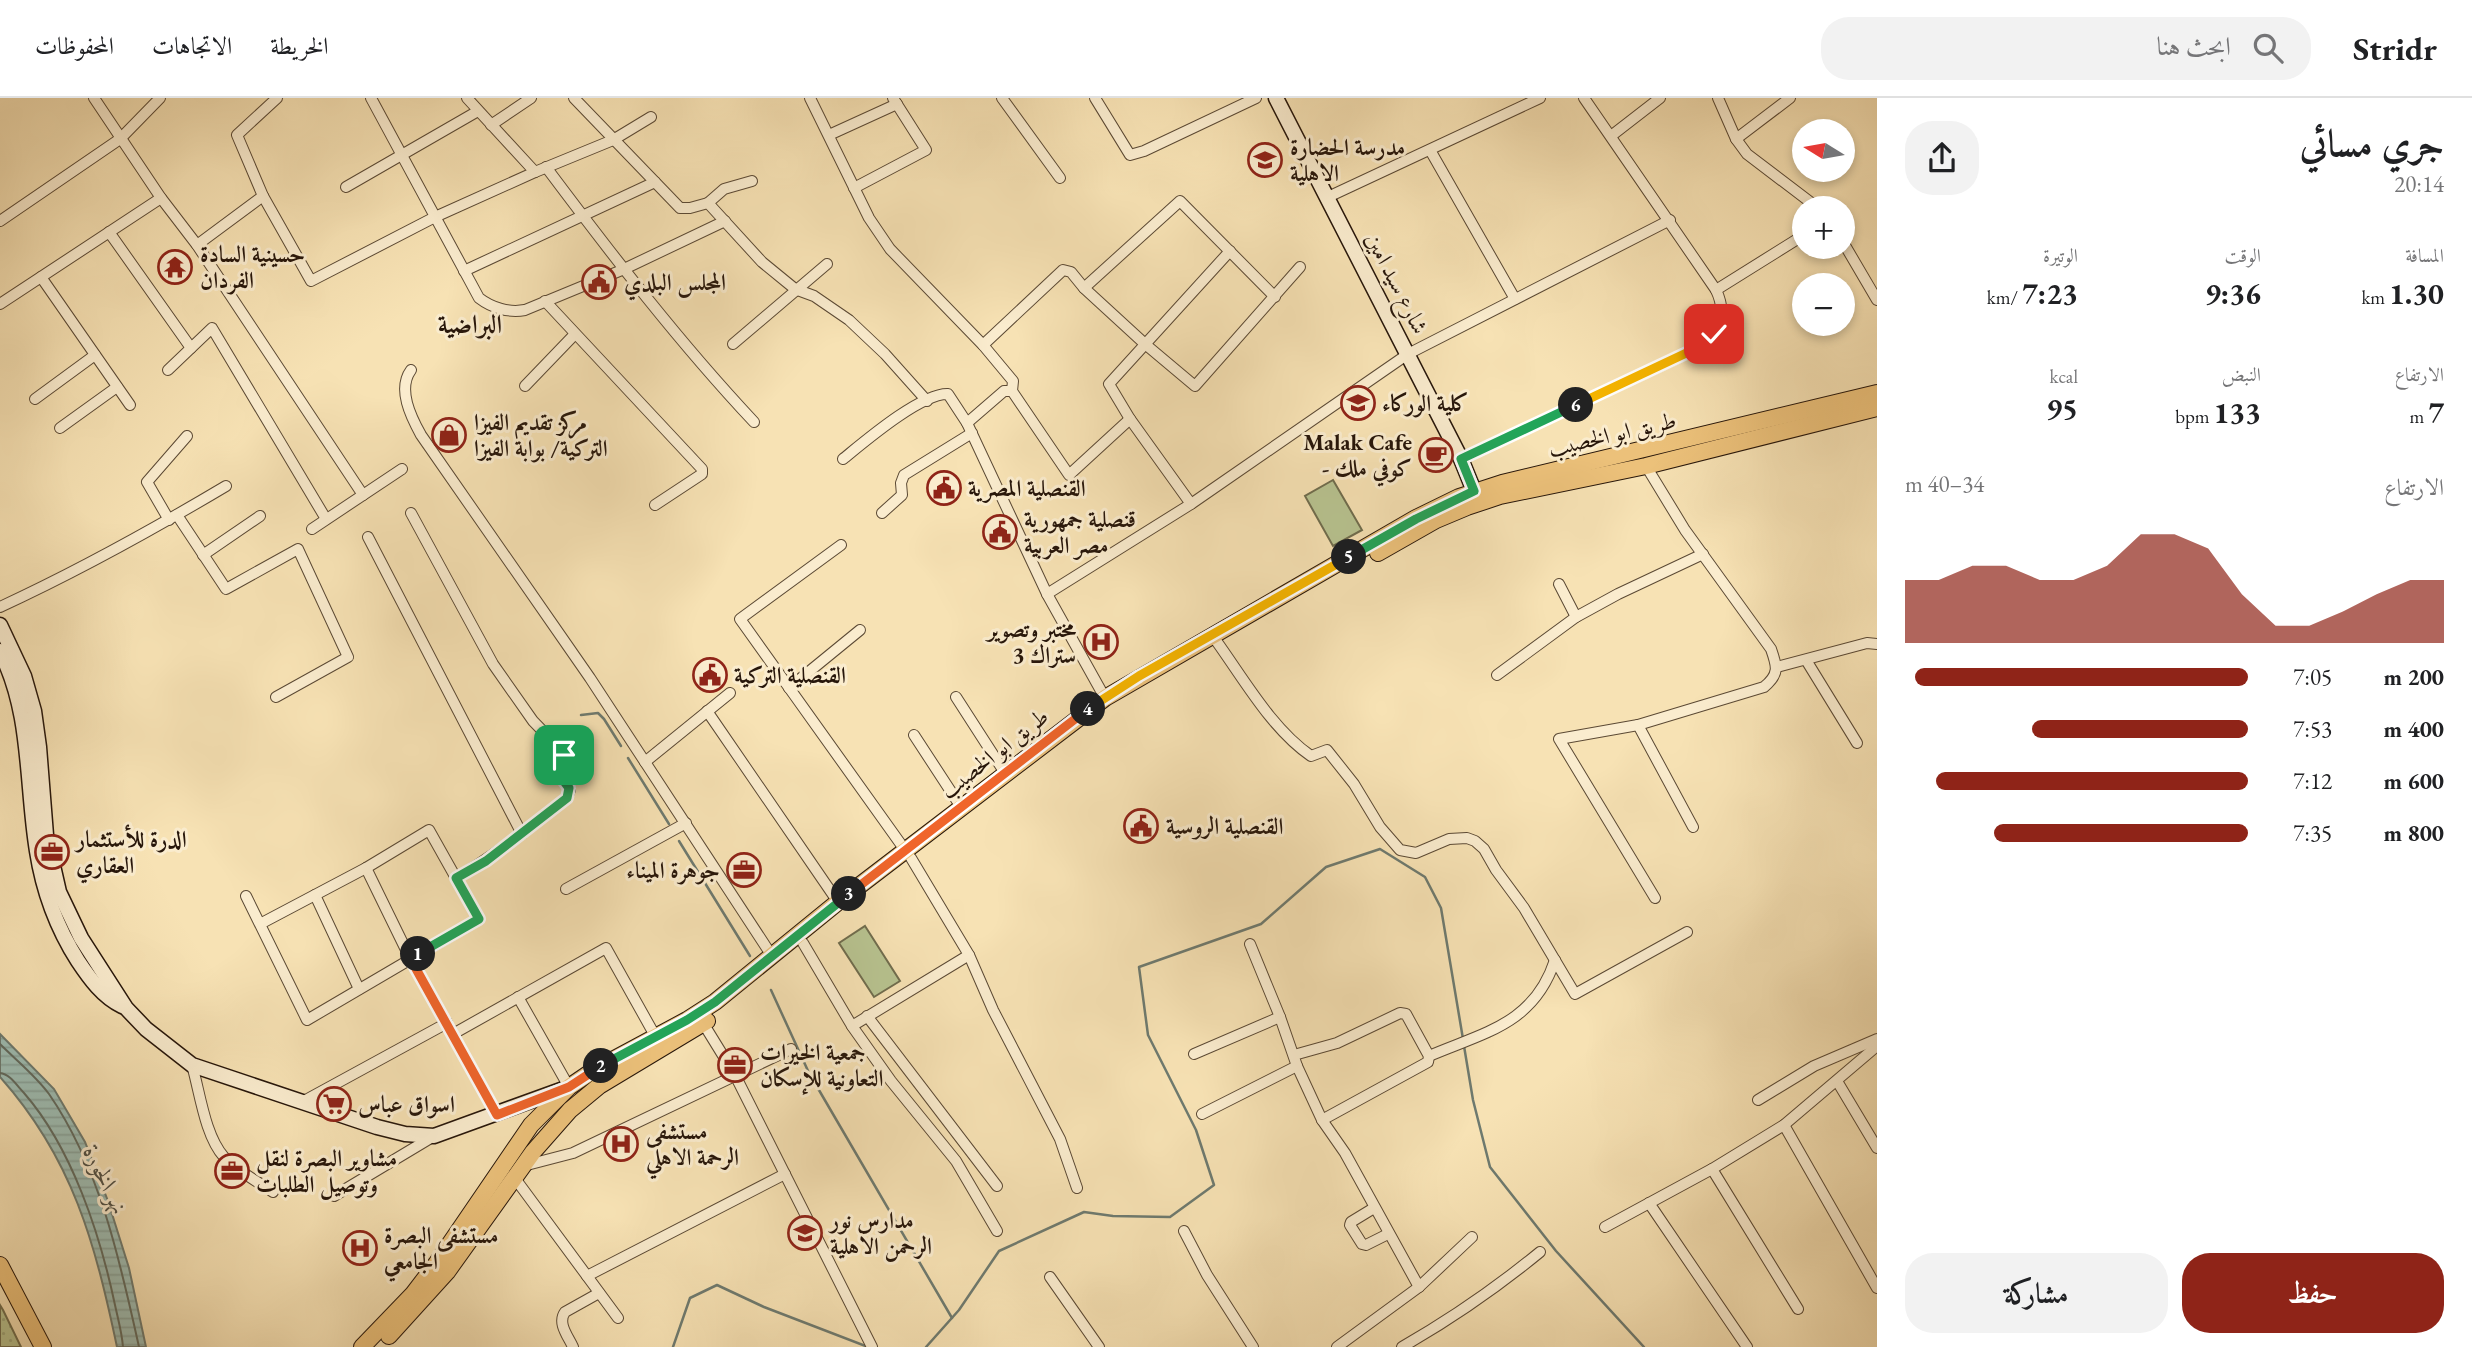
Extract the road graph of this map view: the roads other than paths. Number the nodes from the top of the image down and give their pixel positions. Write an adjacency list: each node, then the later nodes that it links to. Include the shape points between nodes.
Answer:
1 (94, 98): 24 (street)
2 (160, 98): 24 (street)
3 (277, 98): 36 (street, via 237,135)
4 (371, 98): 28 (street)
5 (467, 98): 19 (street)
6 (531, 98): 21 (street)
7 (575, 98): 26 (street)
8 (810, 98): 22 (street)
9 (1002, 98): 31 (street)
10 (1095, 98): 11 (street, via 1130,155)
11 (1256, 98)
12 (1276, 98): 38 (street, شارع سيد امين)
13 (1540, 98): 27 (street)
14 (1584, 98): 23 (street)
15 (1660, 98): 23 (street)
16 (1718, 98): 25 (street)
17 (1790, 98): 25 (street)
18 (895, 101): 22 (street); 35 (street, via 926,150)
19 (478, 111): 21 (street); 28 (street)
20 (651, 117): 26 (street)
21 (491, 125): 30 (street)
22 (829, 135): 35 (street)
23 (1611, 136): 43 (street)
24 (120, 139): 39 (street); 44 (street)
25 (1736, 139): 37 (street, via 1756,163)
26 (613, 140): 29 (street); 33 (street)
27 (1430, 150): 38 (street); 60 (street)
28 (402, 155): 34 (street); 42 (street)
29 (546, 167): 30 (street); 41 (street)
30 (535, 172): 42 (street)
31 (1060, 178)
32 (752, 181): 40 (street, via 724,189)
33 (655, 182): 40 (street, via 680,208); 41 (street)
34 (346, 187)
35 (854, 188): 67 (street, via 890,249)
36 (263, 196): 42 (street, via 311,281); 48 (street)
37 (1801, 196)
38 (1328, 197): 69 (street, شارع سيد امين)
39 (161, 198): 46 (street); 48 (street)
40 (708, 203): 45 (street)
41 (581, 215): 53 (street); 54 (street)
42 (435, 217): 54 (street)
43 (1670, 220): 58 (street); 60 (street)
44 (0, 221)
45 (725, 221): 53 (street); 57 (street)
46 (109, 232): 55 (street); 68 (street)
47 (1792, 242): 58 (street)
48 (197, 245): 94 (street)
49 (1230, 251): 56 (street, via 1180,201); 59 (street); 66 (street)
50 (1853, 259): 61 (street)
51 (827, 264): 57 (street)
52 (1300, 267): 59 (street)
53 (622, 270): 62 (street); 82 (street)
54 (464, 271): 62 (street, via 479,298 493,307 516,312)
55 (41, 277): 63 (street); 70 (street)
56 (1084, 288): 66 (street); 67 (street, via 1072,272 1063,270)
57 (794, 289): 65 (street); 78 (street, via 814,296 849,320)
58 (1716, 290): 89 (street, via 1722,307 1720,325 1697,348)
59 (1275, 297): 66 (street, via 1195,386)
60 (1515, 299): 69 (street)
61 (1877, 300)
62 (545, 301): 64 (street)
63 (0, 304)
64 (575, 334): 73 (street); 96 (street, via 702,469 702,474)
65 (733, 344)
66 (1145, 344): 81 (street, via 1109,384)
67 (983, 345): 75 (street, via 1013,382)
68 (191, 348): 71 (street); 101 (street, via 212,328)
69 (1408, 354): 89 (street, شارع سيد امين); 95 (street)
70 (95, 355): 74 (street); 77 (street)
71 (168, 370)
72 (411, 370): 129 (street, via 405,392 421,435)
73 (525, 386)
74 (117, 387): 79 (street); 84 (street)
75 (1012, 391): 81 (street, via 1069,475); 83 (street, via 1004,391)
76 (1877, 393): 87 (main road, طريق ابو الخصيب)
77 (35, 399)
78 (927, 401): 83 (street, via 948,394); 88 (street, via 894,419)
79 (130, 405)
80 (1877, 408): 87 (main road, طريق ابو الخصيب)
81 (1130, 419): 95 (street)
82 (754, 422)
83 (967, 423): 85 (street)
84 (60, 428)
85 (972, 433): 98 (street, via 904,475 902,495); 108 (street)
86 (187, 436): 100 (street, via 147,482)
87 (1717, 440): 90 (main road, طريق ابو الخصيب); 93 (main road, طريق ابو الخصيب)
88 (843, 459)
89 (1461, 459): 93 (street, شارع سيد امين)
90 (1646, 466): 105 (street); 109 (main road, طريق ابو الخصيب, via 1467,507)
91 (402, 469): 94 (street)
92 (226, 486): 100 (street)
93 (1474, 491): 109 (main road, طريق ابو الخصيب, via 1416,519)
94 (363, 495): 101 (street)
95 (1191, 504): 108 (street)
96 (655, 505)
97 (411, 513): 134 (street, via 493,664 533,721 563,752 558,773 569,796)
98 (882, 513)
99 (260, 516): 106 (street)
100 (173, 518): 106 (street); 110 (street)
101 (326, 519): 102 (street)
102 (312, 529)
103 (368, 537): 134 (street)
104 (841, 545): 120 (street, via 740,619)
105 (1703, 554): 111 (street); 118 (street, via 1771,649)
106 (203, 555): 122 (street, via 226,589 298,549 348,657)
107 (1559, 584): 111 (street)
108 (1047, 594): 124 (street)
109 (1273, 605): 114 (main road, طريق ابو الخصيب); 124 (main road, طريق ابو الخصيب)
110 (0, 607)
111 (1576, 617): 119 (street)
112 (0, 625): 153 (street, via 34,711 46,835 59,892 77,931)
113 (860, 630): 120 (street)
114 (1217, 642): 135 (main road, طريق ابو الخصيب, via 1098,712); 150 (street, via 1300,748 1311,756 1327,750 1400,850 1416,853 1450,839 1467,838 1484,849)
115 (1877, 644): 117 (street)
116 (0, 651): 153 (street, via 20,714 37,852 47,894 85,971 112,1001)
117 (1806, 660): 118 (street); 128 (street)
118 (1777, 667): 126 (street, via 1764,687)
119 (1497, 675)
120 (789, 688): 135 (street)
121 (730, 692): 125 (street)
122 (276, 697)
123 (956, 697): 130 (street)
124 (1105, 698): 130 (main road, طريق ابو الخصيب)
125 (707, 711): 129 (street); 142 (street)
126 (1638, 724): 133 (street); 141 (street, via 1559,739)
127 (914, 735): 131 (street)
128 (1857, 743)
129 (645, 762): 132 (street)
130 (1005, 773): 131 (main road, طريق ابو الخصيب)
131 (961, 807): 135 (main road, طريق ابو الخصيب)
132 (686, 823): 138 (street); 148 (street)
133 (1693, 827)
134 (522, 834): 137 (street)
135 (908, 854): 142 (main road, طريق ابو الخصيب); 145 (main road, طريق ابو الخصيب); 147 (street)
136 (366, 868): 137 (street, via 429,830); 139 (street); 149 (street)
137 (456, 878): 149 (street, via 479,919)
138 (566, 889)
139 (315, 895): 143 (street); 151 (street)
140 (246, 896): 143 (street)
141 (1655, 898)
142 (838, 902): 148 (main road, طريق ابو الخصيب)
143 (260, 924): 151 (street, via 307,1020)
144 (1687, 932): 150 (street, via 1575,994)
145 (803, 943): 157 (main road, طريق ابو الخصيب); 158 (street)
146 (1250, 944): 155 (street)
147 (969, 955): 154 (street); 183 (street, via 1060,1139)
148 (772, 956): 161 (main road, طريق ابو الخصيب)
149 (410, 958): 151 (street); 156 (street)
150 (1555, 960): 165 (street, via 1547,984 1509,1023)
151 (359, 989)
152 (518, 998): 159 (street); 161 (street, via 606,948); 170 (street)
153 (126, 1008): 167 (street)
154 (867, 1016): 158 (street); 182 (street)
155 (1280, 1017): 164 (street); 166 (street)
156 (447, 1023): 159 (street); 172 (street)
157 (704, 1023): 161 (main road, طريق ابو الخصيب); 168 (street)
158 (852, 1026): 189 (street, via 956,1161)
159 (453, 1034): 174 (street)
160 (1877, 1039): 171 (street, via 1814,1066)
161 (659, 1042): 170 (main road, طريق ابو الخصيب, via 594,1070); 180 (main road, طريق ابو الخصيب, via 577,1104 550,1130)
162 (1877, 1046): 169 (street)
163 (791, 1049): 168 (street)
164 (1194, 1054)
165 (1429, 1056): 166 (street, via 1406,1014 1400,1013); 175 (street, via 1427,1062)
166 (1295, 1061): 173 (street); 175 (street)
167 (192, 1065): 172 (street); 184 (street, via 217,1148)
168 (736, 1076): 180 (street, via 573,1153); 181 (street)
169 (1837, 1081): 176 (street); 178 (street)
170 (569, 1087): 174 (street); 195 (main road, طريق ابو الخصيب, via 531,1125)
171 (1758, 1100)
172 (304, 1101): 177 (street, via 391,1131)
173 (1202, 1114)
174 (497, 1115): 177 (street)
175 (1322, 1120): 187 (street)
176 (1784, 1125): 179 (street); 199 (street)
177 (434, 1136): 185 (street)
178 (1877, 1148)
179 (1713, 1169): 186 (street); 201 (street)
180 (519, 1172): 195 (main road, طريق ابو الخصيب); 196 (street)
181 (785, 1174): 196 (street); 207 (street)
182 (997, 1186)
183 (1077, 1188)
184 (273, 1192)
185 (334, 1196)
186 (1649, 1203): 188 (street); 212 (street)
187 (1374, 1208): 191 (street); 191 (street, via 1350,1225 1366,1245)
188 (1605, 1227)
189 (997, 1231)
190 (1184, 1231): 209 (street)
191 (1388, 1234): 198 (street)
192 (1472, 1237): 198 (street)
193 (1540, 1252): 211 (street, via 1448,1320)
194 (0, 1265): 203 (main road)
195 (441, 1268): 204 (main road, طريق ابو الخصيب); 205 (main road, طريق ابو الخصيب, via 405,1320)
196 (587, 1276): 200 (street)
197 (1050, 1276): 208 (street)
198 (1419, 1287): 210 (street)
199 (1877, 1288)
200 (600, 1293): 202 (street); 206 (street, via 561,1317)
201 (1798, 1309)
202 (618, 1318)
203 (43, 1347)
204 (362, 1347)
205 (377, 1347)
206 (573, 1347)
207 (872, 1347)
208 (1099, 1347)
209 (1253, 1347)
210 (1337, 1347)
211 (1402, 1347)
212 (1747, 1347)

